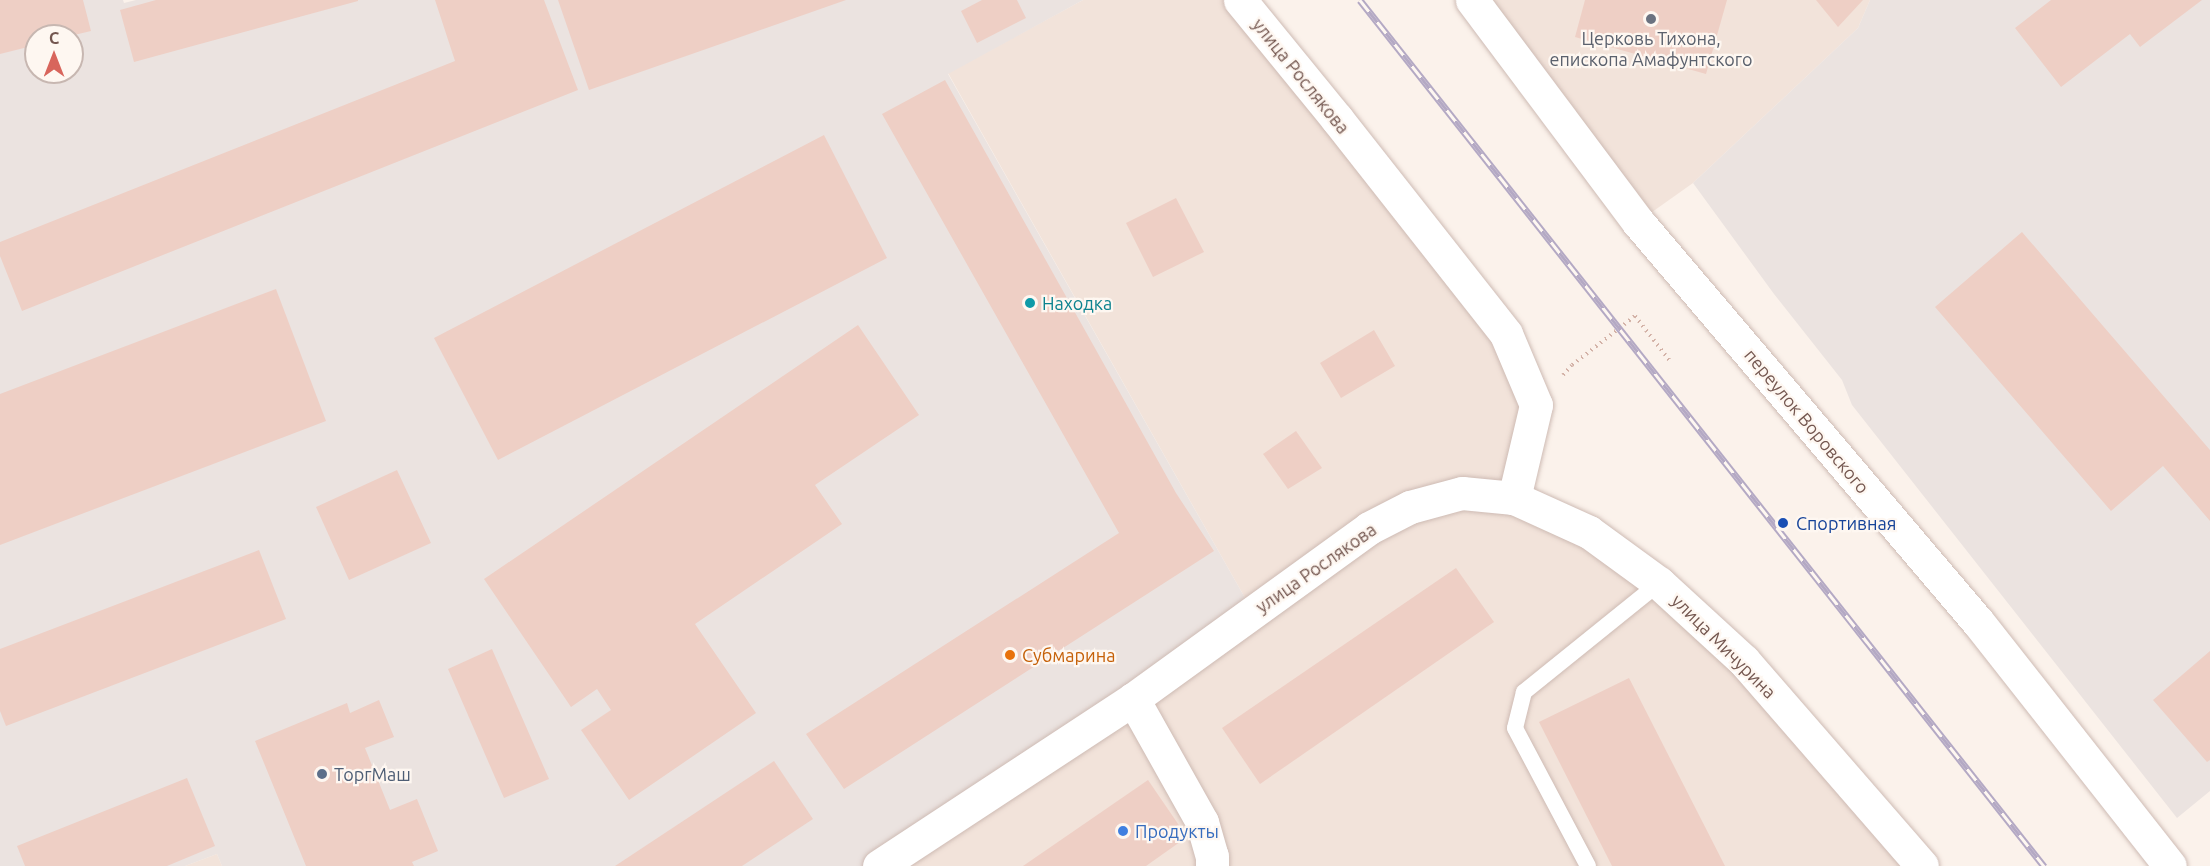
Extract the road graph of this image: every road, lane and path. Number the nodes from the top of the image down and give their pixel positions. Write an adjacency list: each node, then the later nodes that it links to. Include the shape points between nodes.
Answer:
1 (1240, 0): 4 (street, улица Рослякова, via 1506,334)
2 (1472, 0): 12 (street, переулок Воровского, via 1638,222 1978,622)
3 (1670, 361): 4 (path, via 1635,316 1572,365)
4 (1536, 405): 5 (street)
5 (1514, 498): 6 (street, улица Мичурина, via 1588,532); 7 (street, улица Рослякова, via 1462,493 1410,507 1369,528)
6 (1659, 583): 10 (lane, via 1524,692 1517,719 1515,728); 11 (street, улица Мичурина, via 1744,661)
7 (1133, 699): 8 (street, улица Рослякова); 9 (street, via 1202,822)
8 (879, 866)
9 (1212, 866)
10 (1588, 866)
11 (1922, 866)
12 (2170, 866)

